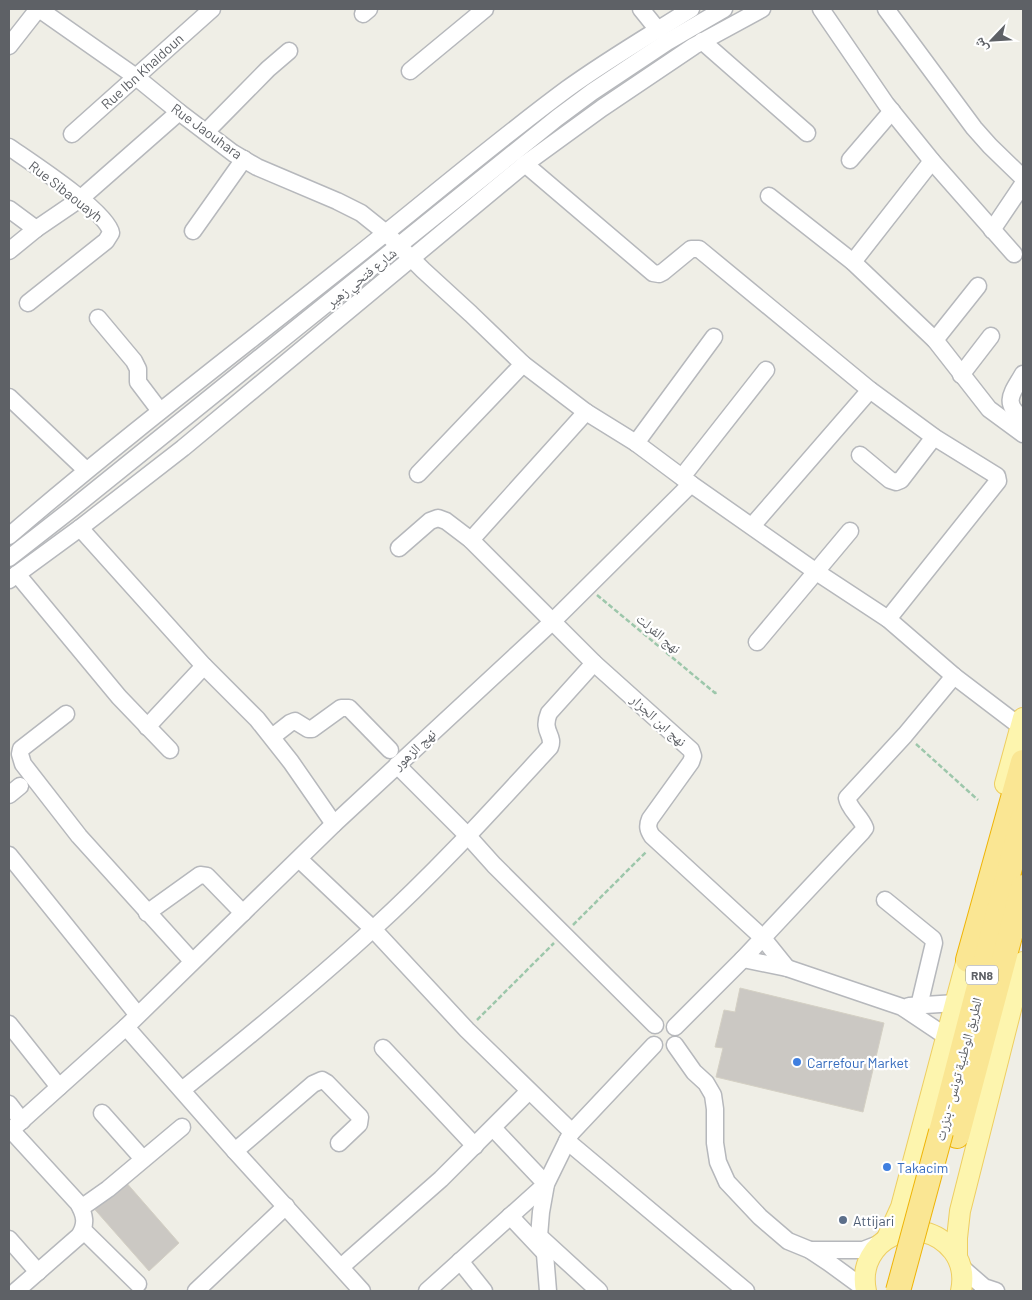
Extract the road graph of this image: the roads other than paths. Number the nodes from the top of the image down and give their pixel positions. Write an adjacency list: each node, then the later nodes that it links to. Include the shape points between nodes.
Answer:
1 (38, 9): 12 (street); 15 (street, Rue Jaouhara)
2 (485, 9): 14 (street)
3 (641, 9): 10 (street)
4 (691, 9): 10 (street, شارع فتحي زهير)
5 (724, 9): 36 (street, شارع فتحي زهير, via 592,92 466,191)
6 (762, 9): 11 (street)
7 (821, 9): 16 (street)
8 (886, 9): 26 (street, via 974,128)
9 (208, 10): 15 (street, Rue Ibn Khaldoun)
10 (658, 30): 34 (street, شارع فتحي زهير, via 568,89)
11 (702, 41): 19 (street); 25 (street)
12 (9, 46)
13 (289, 51): 18 (street)
14 (410, 71)
15 (136, 77): 17 (street, Rue Jaouhara); 20 (street, Rue Ibn Khaldoun)
16 (892, 111): 23 (street); 24 (street)
17 (179, 112): 18 (street, Rue Jaouhara); 29 (street)
18 (206, 132): 22 (street, Rue Jaouhara)
19 (807, 133)
20 (72, 134)
21 (9, 147): 29 (street, Rue Sibaouayh)
22 (244, 159): 33 (street); 34 (street, Rue Jaouhara, via 350,207)
23 (850, 160)
24 (932, 161): 32 (street); 38 (street)
25 (525, 164): 36 (street); 49 (street, via 653,273 664,272 688,251 698,249)
26 (1023, 178)
27 (1023, 184): 32 (street)
28 (769, 196): 38 (street)
29 (80, 199): 31 (street); 40 (street, Rue Sibaouayh, via 108,224 111,233 106,241)
30 (9, 209): 31 (street)
31 (36, 229): 35 (street)
32 (992, 230): 37 (street)
33 (193, 231)
34 (386, 233): 36 (street, Rue Jaouhara); 51 (street, شارع فتحي زهير)
35 (9, 251)
36 (405, 252): 45 (street, Rue Jaouhara); 62 (street, via 183,448); 67 (street, شارع فتحي زهير)
37 (1014, 254)
38 (853, 262): 44 (street)
39 (978, 286): 44 (street)
40 (28, 302)
41 (98, 318): 51 (street, via 134,361 138,382)
42 (991, 336): 47 (street)
43 (714, 337): 56 (street)
44 (935, 340): 47 (street)
45 (523, 364): 52 (street, Rue Jaouhara); 59 (street)
46 (766, 370): 60 (street, نهج الزهور)
47 (961, 374): 54 (street, via 989,409)
48 (1023, 374): 53 (street, via 1010,404)
49 (870, 390): 55 (street); 61 (street)
50 (9, 397): 58 (street)
51 (160, 411): 58 (street, شارع فتحي زهير)
52 (586, 412): 56 (street, Rue Jaouhara); 65 (street)
53 (1023, 418)
54 (1023, 434)
55 (934, 437): 57 (street, via 901,480 896,482); 70 (street, via 997,476 998,482)
56 (636, 443): 60 (street, Rue Jaouhara)
57 (860, 455)
58 (86, 470): 64 (street, شارع فتحي زهير)
59 (418, 474)
60 (687, 481): 61 (street, Rue Jaouhara); 71 (street, نهج الزهور)
61 (752, 526): 68 (street, Rue Jaouhara)
62 (80, 528): 69 (street); 74 (street)
63 (850, 531): 68 (street)
64 (9, 536)
65 (471, 540): 66 (street, نهج ابن الجزار, via 438,518); 71 (street, نهج ابن الجزار)
66 (399, 548)
67 (9, 558)
68 (815, 571): 70 (street, Rue Jaouhara); 72 (street)
69 (13, 577): 78 (street)
70 (888, 618): 75 (street, Rue Jaouhara)
71 (552, 622): 73 (street, نهج ابن الجزار); 81 (street, نهج الزهور)
72 (757, 642)
73 (594, 663): 85 (street, via 549,713 546,723 552,739 550,747); 93 (street, نهج ابن الجزار, via 691,750 693,756 650,819 648,830)
74 (204, 666): 78 (street); 79 (street)
75 (954, 676): 77 (street, Rue Jaouhara); 93 (street, via 847,798 865,828)
76 (66, 714): 90 (street, via 21,749 23,764 79,836)
77 (1022, 722): 95 (main road, via 992,831)
78 (147, 727): 80 (street)
79 (272, 736): 81 (street, via 295,721 312,729 345,707); 84 (street)
80 (170, 750)
81 (393, 758): 84 (street, نهج الزهور); 85 (street)
82 (1023, 762): 95 (highway)
83 (1023, 818): 119 (highway, الطريق الوطنية تونس - بنزرت / RN8)
84 (334, 824): 87 (street, نهج الزهور)
85 (468, 836): 92 (street); 104 (street)
86 (9, 855): 102 (street)
87 (299, 859): 91 (street, نهج الزهور); 92 (street)
88 (1023, 888): 119 (highway, الطريق الوطنية تونس - بنزرت / RN8)
89 (886, 900): 100 (street, via 933,939)
90 (147, 913): 91 (street, via 200,875 207,876); 96 (street)
91 (243, 914): 96 (street, نهج الزهور)
92 (373, 929): 112 (street); 113 (street)
93 (762, 937): 94 (street); 98 (street)
94 (743, 959): 98 (street); 106 (street)
95 (968, 960): 99 (main road)
96 (192, 961): 102 (street, نهج الزهور)
97 (1023, 962): 136 (main road, via 960,1211)
98 (787, 968): 101 (street)
99 (956, 1004): 100 (street); 107 (main road)
100 (919, 1006): 101 (street)
101 (902, 1007): 107 (street)
102 (137, 1014): 105 (street, نهج الزهور)
103 (9, 1024): 111 (street)
104 (655, 1025): 106 (street, via 665,1022); 108 (street, via 650,1035)
105 (126, 1027): 111 (street, نهج الزهور); 112 (street)
106 (675, 1027): 109 (street, via 678,1037)
107 (947, 1037): 132 (main road, via 901,1207)
108 (654, 1045): 109 (street, via 663,1050); 120 (street)
109 (675, 1045): 133 (street, via 713,1094 718,1162 727,1182 788,1241)
110 (383, 1048): 122 (street)
111 (59, 1087): 117 (street, نهج الزهور)
112 (182, 1090): 123 (street)
113 (529, 1091): 118 (street); 120 (street)
114 (9, 1104): 117 (street)
115 (102, 1113): 124 (street)
116 (182, 1127): 124 (street)
117 (14, 1128): 127 (street)
118 (493, 1128): 122 (street); 125 (street)
119 (949, 1134): 149 (highway, الطريق الوطنية تونس - بنزرت / RN8, bridge); 150 (highway, الطريق الوطنية تونس - بنزرت / RN8)
120 (570, 1137): 125 (street); 148 (street)
121 (339, 1143): 123 (street, via 359,1124 360,1117 322,1080 313,1084)
122 (476, 1146): 137 (street)
123 (235, 1151): 126 (street)
124 (143, 1159): 127 (street)
125 (546, 1184): 128 (street); 130 (street)
126 (286, 1206): 137 (street); 143 (street)
127 (81, 1208): 129 (street, via 85,1221)
128 (510, 1216): 134 (street); 135 (street)
129 (83, 1230): 138 (street); 139 (street)
130 (539, 1236): 134 (street); 147 (street)
131 (9, 1239): 138 (street)
132 (884, 1240): 133 (street, via 863,1250); 136 (main road, via 902,1232 934,1235 947,1244); 141 (main road, via 872,1252 867,1264)
133 (810, 1250): 141 (street)
134 (545, 1254): 146 (street)
135 (460, 1261): 144 (street); 145 (street)
136 (959, 1262): 151 (main road, via 963,1282); 152 (street, via 984,1287)
137 (341, 1267): 140 (street)
138 (38, 1272): 142 (street)
139 (138, 1284)
140 (358, 1290)
141 (865, 1290)
142 (16, 1291)
143 (196, 1291)
144 (427, 1291)
145 (484, 1291)
146 (548, 1291)
147 (600, 1291)
148 (746, 1291)
149 (898, 1291)
150 (915, 1291)
151 (961, 1291)
152 (996, 1291)

